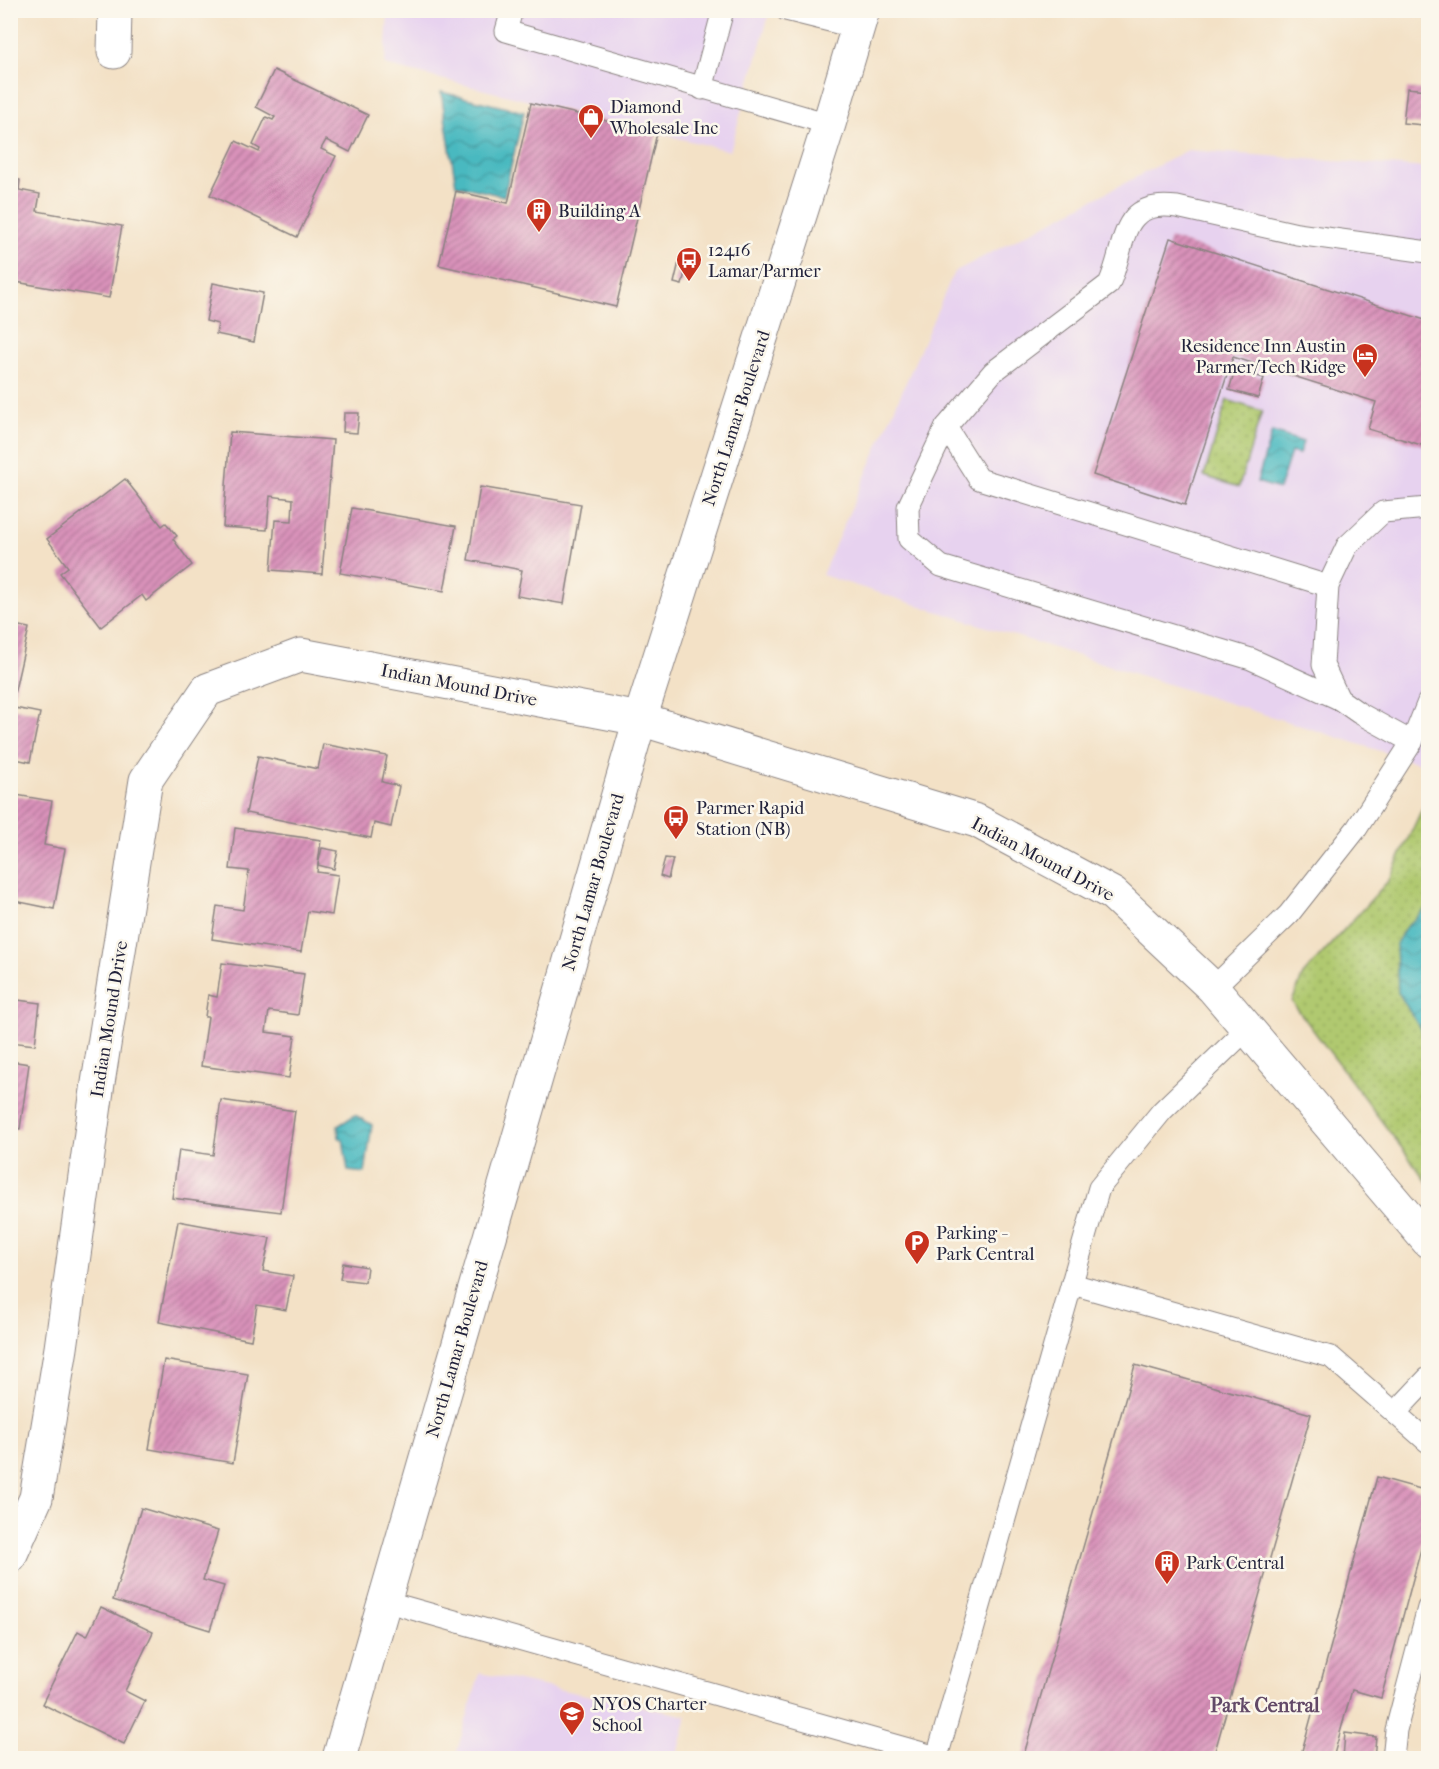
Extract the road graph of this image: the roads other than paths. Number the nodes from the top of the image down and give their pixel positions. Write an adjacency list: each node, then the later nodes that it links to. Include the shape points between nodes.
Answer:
1 (115, 10): 6 (street)
2 (512, 10): 7 (lane, via 506,31)
3 (723, 10): 7 (lane)
4 (786, 10): 5 (lane)
5 (860, 19): 8 (street, North Lamar Boulevard)
6 (114, 52)
7 (702, 88): 8 (lane)
8 (829, 124): 15 (street, North Lamar Boulevard)
9 (1428, 252): 10 (lane, via 1298,234 1159,204 1145,209 1132,218 1125,232 1109,284 993,372)
10 (946, 426): 12 (lane, via 979,479); 13 (lane, via 908,507 909,539 941,566 1251,659)
11 (1428, 508): 12 (lane, via 1383,512 1347,546)
12 (1328, 586): 13 (lane, via 1323,665)
13 (1339, 699): 16 (lane)
14 (1428, 702): 16 (lane)
15 (640, 719): 17 (street, Indian Mound Drive, via 977,821 1113,894); 24 (street, Indian Mound Drive, via 301,655 207,690 146,780 36,1498); 25 (street, North Lamar Boulevard)
16 (1412, 742): 17 (lane, via 1357,828 1289,914)
17 (1213, 988): 18 (street, Indian Mound Drive)
18 (1248, 1028): 19 (street, Indian Mound Drive); 20 (lane, via 1162,1111 1099,1188)
19 (1428, 1241)
20 (1072, 1284): 22 (lane, via 1331,1357); 28 (lane)
21 (1428, 1378): 22 (lane)
22 (1395, 1413): 23 (lane)
23 (1428, 1442)
24 (10, 1556)
25 (384, 1601): 27 (street, North Lamar Boulevard); 28 (lane)
26 (1428, 1608): 29 (lane, via 1396,1730)
27 (339, 1758)
28 (937, 1758)
29 (1393, 1758)

